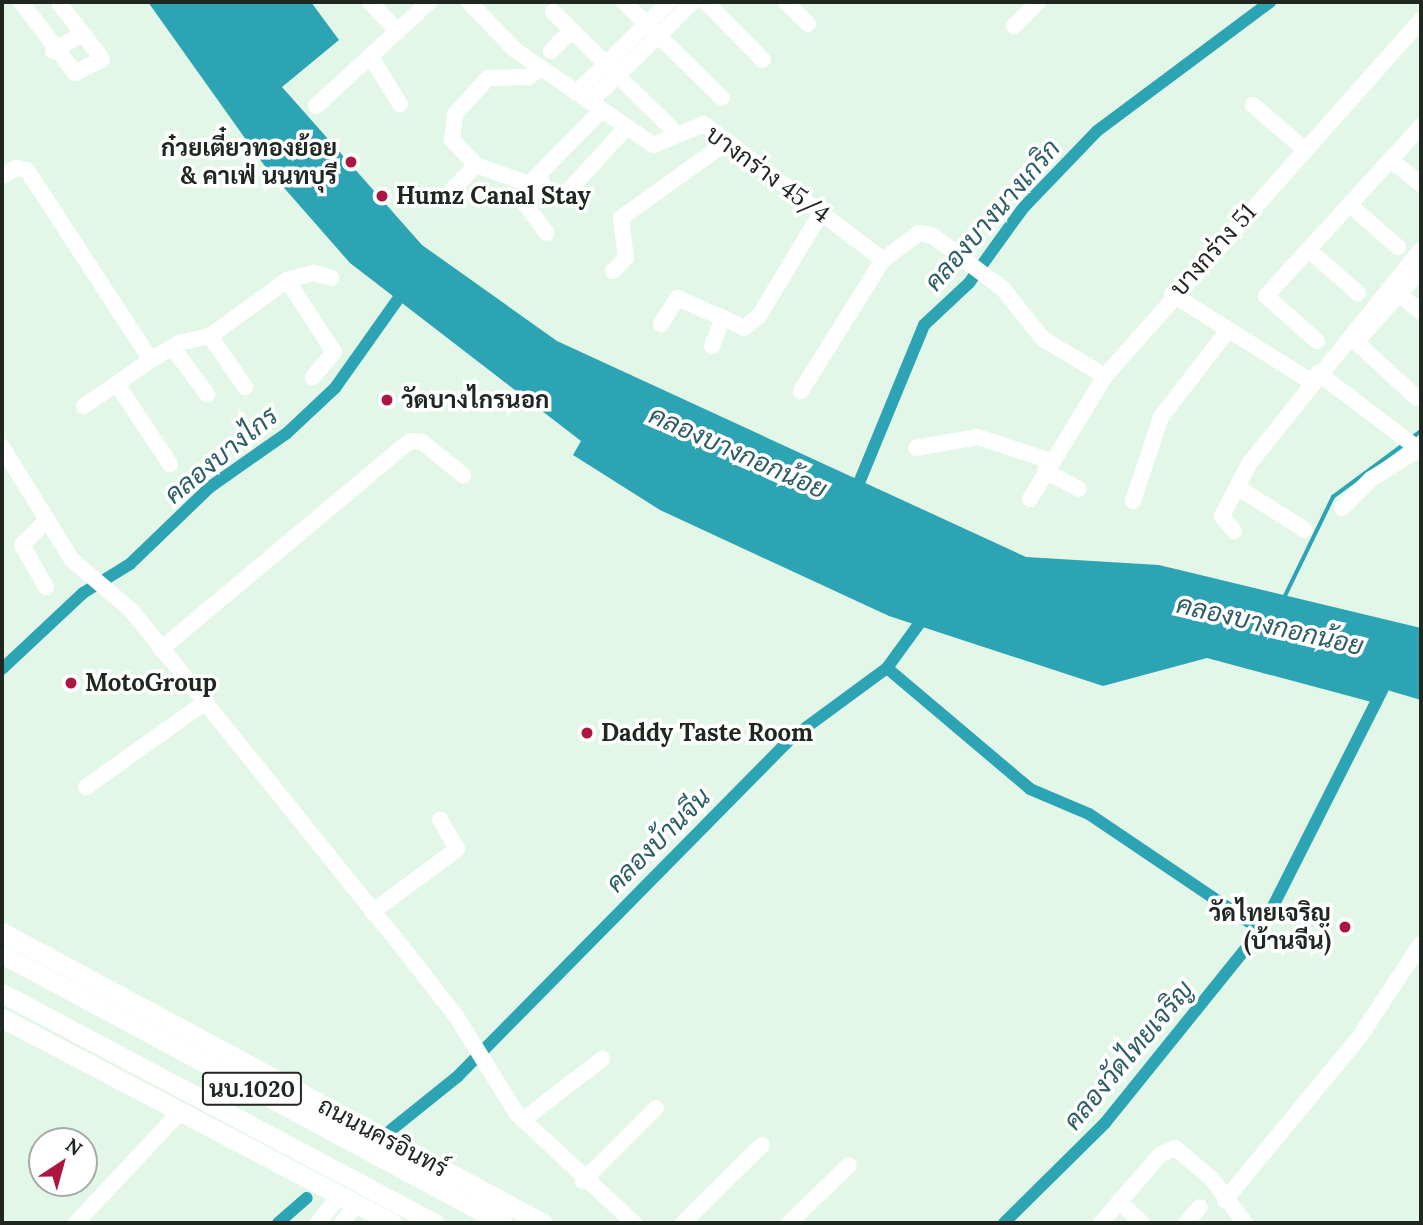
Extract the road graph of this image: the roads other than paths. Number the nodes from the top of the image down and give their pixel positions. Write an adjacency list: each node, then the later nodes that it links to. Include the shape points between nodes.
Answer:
1 (370, 2): 18 (street)
2 (429, 2): 18 (street)
3 (468, 2): 24 (street, บางกร่าง 45/4, via 500,37)
4 (624, 2): 16 (street)
5 (669, 2): 16 (street)
6 (693, 2): 16 (street)
7 (706, 2): 23 (street)
8 (786, 2): 14 (street)
9 (1038, 2): 15 (street)
10 (63, 4): 11 (street); 19 (street)
11 (29, 9): 20 (street)
12 (552, 12): 17 (street)
13 (1421, 20): 35 (street, บางกร่าง 51)
14 (808, 24)
15 (1014, 26)
16 (652, 29): 25 (street); 26 (street)
17 (571, 31): 21 (street); 25 (street)
18 (398, 32): 22 (street)
19 (83, 34): 20 (street); 20 (street, via 102,59 80,71 69,71)
20 (54, 51)
21 (551, 51)
22 (372, 59): 27 (street); 29 (street)
23 (764, 60)
24 (541, 68): 30 (street, บางกร่าง 45/4); 37 (street, via 528,77 488,78 454,114 452,140)
25 (610, 70): 30 (street); 32 (street)
26 (722, 99)
27 (400, 104)
28 (1253, 105): 35 (street)
29 (316, 106)
30 (594, 106): 31 (street, บางกร่าง 45/4); 37 (street, via 529,184); 44 (street, via 526,197)
31 (626, 128): 34 (street, บางกร่าง 45/4, via 660,146 690,125 704,124); 40 (street)
32 (671, 128)
33 (1420, 129): 36 (street)
34 (723, 139): 43 (street, บางกร่าง 45/4); 50 (street, via 621,218 626,258)
35 (1303, 148): 54 (street, บางกร่าง 51)
36 (1391, 160): 39 (street); 42 (street)
37 (476, 165): 41 (street)
38 (2, 176): 64 (street, via 16,168 27,170)
39 (1421, 184)
40 (570, 189)
41 (451, 191)
42 (1350, 205): 45 (street); 47 (street)
43 (821, 213): 48 (street, บางกร่าง 45/4); 57 (street, via 750,326)
44 (547, 233)
45 (1398, 247)
46 (1421, 249): 67 (street)
47 (1309, 250): 53 (street); 61 (street, via 1266,299)
48 (883, 260): 65 (street, via 919,233 983,271 1023,309 1043,339); 70 (street)
49 (1421, 270): 55 (street)
50 (613, 271)
51 (331, 278): 52 (street, via 314,273)
52 (287, 280): 60 (street); 66 (street, via 334,352)
53 (1358, 293)
54 (1172, 294): 59 (street); 65 (street, บางกร่าง 51)
55 (1400, 295): 56 (street); 72 (street, via 1356,348)
56 (1421, 312)
57 (723, 318): 58 (street, via 677,298); 62 (street)
58 (661, 324)
59 (1226, 333): 67 (street); 83 (street, via 1161,417)
60 (210, 336): 63 (street); 69 (street)
61 (1317, 341)
62 (712, 346)
63 (172, 347): 64 (street); 71 (street)
64 (151, 359): 68 (street)
65 (1105, 376): 78 (street, บางกร่าง 51)
66 (313, 377)
67 (1314, 377): 74 (street); 80 (street)
68 (117, 384): 73 (street); 77 (street)
69 (245, 387)
70 (801, 390)
71 (207, 394)
72 (1417, 398)
73 (84, 405)
74 (1412, 445): 84 (street)
75 (2, 447): 85 (street)
76 (916, 448): 78 (street, via 978,437)
77 (170, 464)
78 (1048, 466): 81 (street); 82 (street, บางกร่าง 51)
79 (463, 475): 89 (street, via 422,442 410,441)
80 (1237, 487): 86 (street); 87 (street, via 1222,516)
81 (1079, 489)
82 (1030, 499)
83 (1133, 501)
84 (1342, 508)
85 (46, 521): 88 (street, via 22,545); 89 (street, via 84,575 122,602)
86 (1305, 530)
87 (1234, 531)
88 (46, 587)
89 (161, 649): 90 (street)
90 (204, 703): 91 (street); 93 (street)
91 (86, 787)
92 (440, 819): 93 (street, via 457,849)
93 (372, 912): 102 (street)
94 (2, 932): 118 (main road, ถนนนครอินทร์ / นบ.1020)
95 (1421, 944): 106 (street, via 1360,1036)
96 (2, 954): 110 (main road, ถนนนครอินทร์ / นบ.1020)
97 (2, 993): 115 (main road, นบ.1020)
98 (2, 1018): 101 (main road, นบ.1020)
99 (602, 1059): 102 (street)
100 (656, 1108): 105 (street)
101 (179, 1113): 107 (main road, นบ.1020); 111 (street)
102 (523, 1120): 105 (street)
103 (762, 1145): 120 (street)
104 (849, 1165): 121 (street)
105 (583, 1181): 119 (street)
106 (1225, 1200): 108 (street, via 1211,1178 1175,1148 1160,1155); 125 (street)
107 (347, 1201): 112 (street); 113 (street); 114 (main road, นบ.1020)
108 (1119, 1201): 122 (street); 123 (street)
109 (1200, 1207): 124 (street)
110 (479, 1210): 116 (main road, ถนนนครอินทร์ / นบ.1020); 117 (main road)
111 (76, 1223)
112 (318, 1223)
113 (342, 1223)
114 (392, 1223)
115 (435, 1223)
116 (503, 1223)
117 (520, 1223)
118 (543, 1223)
119 (634, 1223)
120 (683, 1223)
121 (789, 1223)
122 (1101, 1223)
123 (1142, 1223)
124 (1186, 1223)
125 (1245, 1223)

